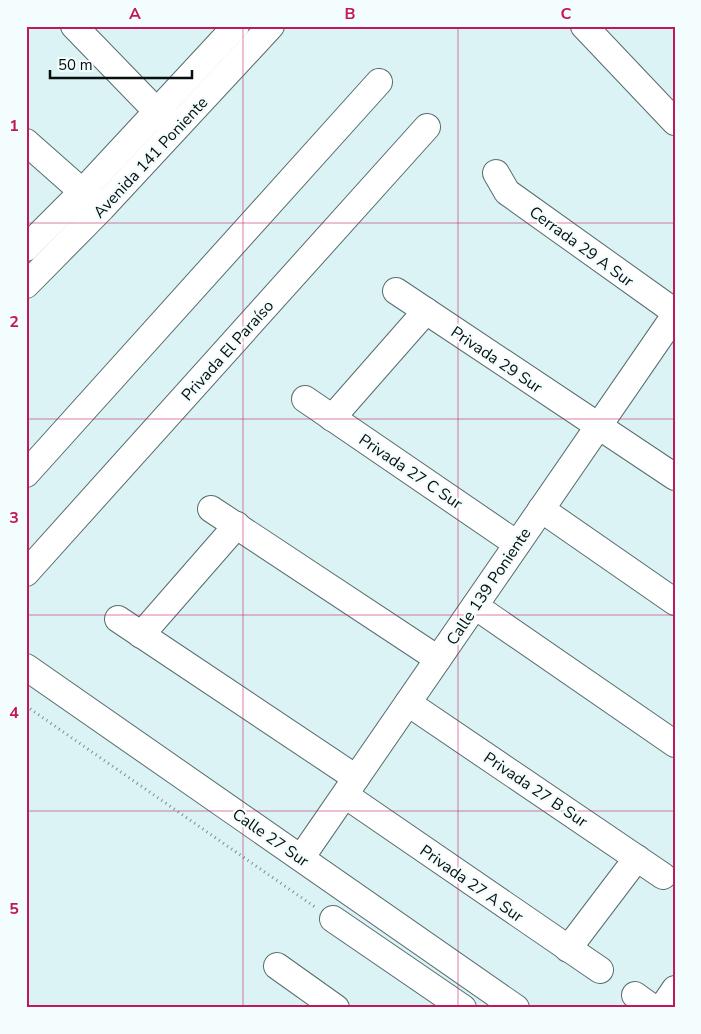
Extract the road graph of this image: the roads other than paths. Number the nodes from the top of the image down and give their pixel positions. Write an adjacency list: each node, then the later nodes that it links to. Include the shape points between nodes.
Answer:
1 (74, 26): 6 (street)
2 (236, 26): 6 (street, Avenida 141 Poniente)
3 (584, 26): 7 (street)
4 (264, 29): 9 (street, Avenida 141 Poniente)
5 (379, 82): 21 (street)
6 (157, 111): 9 (street); 12 (street, Avenida 141 Poniente)
7 (672, 116)
8 (427, 127): 27 (street, Privada El Paraíso)
9 (174, 130): 12 (street, Avenida 141 Poniente)
10 (26, 142): 12 (street)
11 (496, 173): 17 (street, Cerrada 29 A Sur, via 507,192)
12 (92, 200): 13 (street, Avenida 141 Poniente); 14 (street, Avenida 141 Poniente)
13 (26, 248)
14 (26, 286)
15 (396, 291): 16 (street, Privada 29 Sur)
16 (426, 311): 19 (street); 20 (street, Privada 29 Sur)
17 (675, 313): 20 (street, Calle 139 Poniente)
18 (304, 399): 19 (street, Privada 27 C Sur)
19 (332, 418): 26 (street, Privada 27 C Sur)
20 (598, 426): 22 (street, Privada 29 Sur); 24 (street, Calle 139 Poniente)
21 (26, 474)
22 (675, 478)
23 (211, 509): 25 (street)
24 (541, 510): 26 (street, Calle 139 Poniente); 28 (street)
25 (237, 525): 31 (street); 32 (street)
26 (517, 544): 29 (street, Calle 139 Poniente)
27 (26, 572)
28 (675, 602)
29 (475, 606): 32 (street, Calle 139 Poniente); 35 (street)
30 (118, 619): 31 (street, Privada 27 A Sur)
31 (141, 635): 36 (street, Privada 27 A Sur)
32 (438, 659): 34 (street, Calle 139 Poniente)
33 (26, 667): 37 (street, Calle 27 Sur)
34 (408, 703): 36 (street, Calle 139 Poniente); 38 (street, Privada 27 B Sur)
35 (675, 744)
36 (350, 787): 37 (street, Calle 139 Poniente); 41 (street, Privada 27 A Sur)
37 (301, 858): 47 (street, Calle 27 Sur)
38 (637, 858): 39 (street, Privada 27 B Sur); 41 (street)
39 (663, 876)
40 (333, 919): 46 (street)
41 (568, 949): 43 (street, Privada 27 A Sur)
42 (277, 966): 45 (street)
43 (600, 970)
44 (675, 989): 48 (street)
45 (336, 1008)
46 (463, 1008)
47 (516, 1008)
48 (662, 1008)

